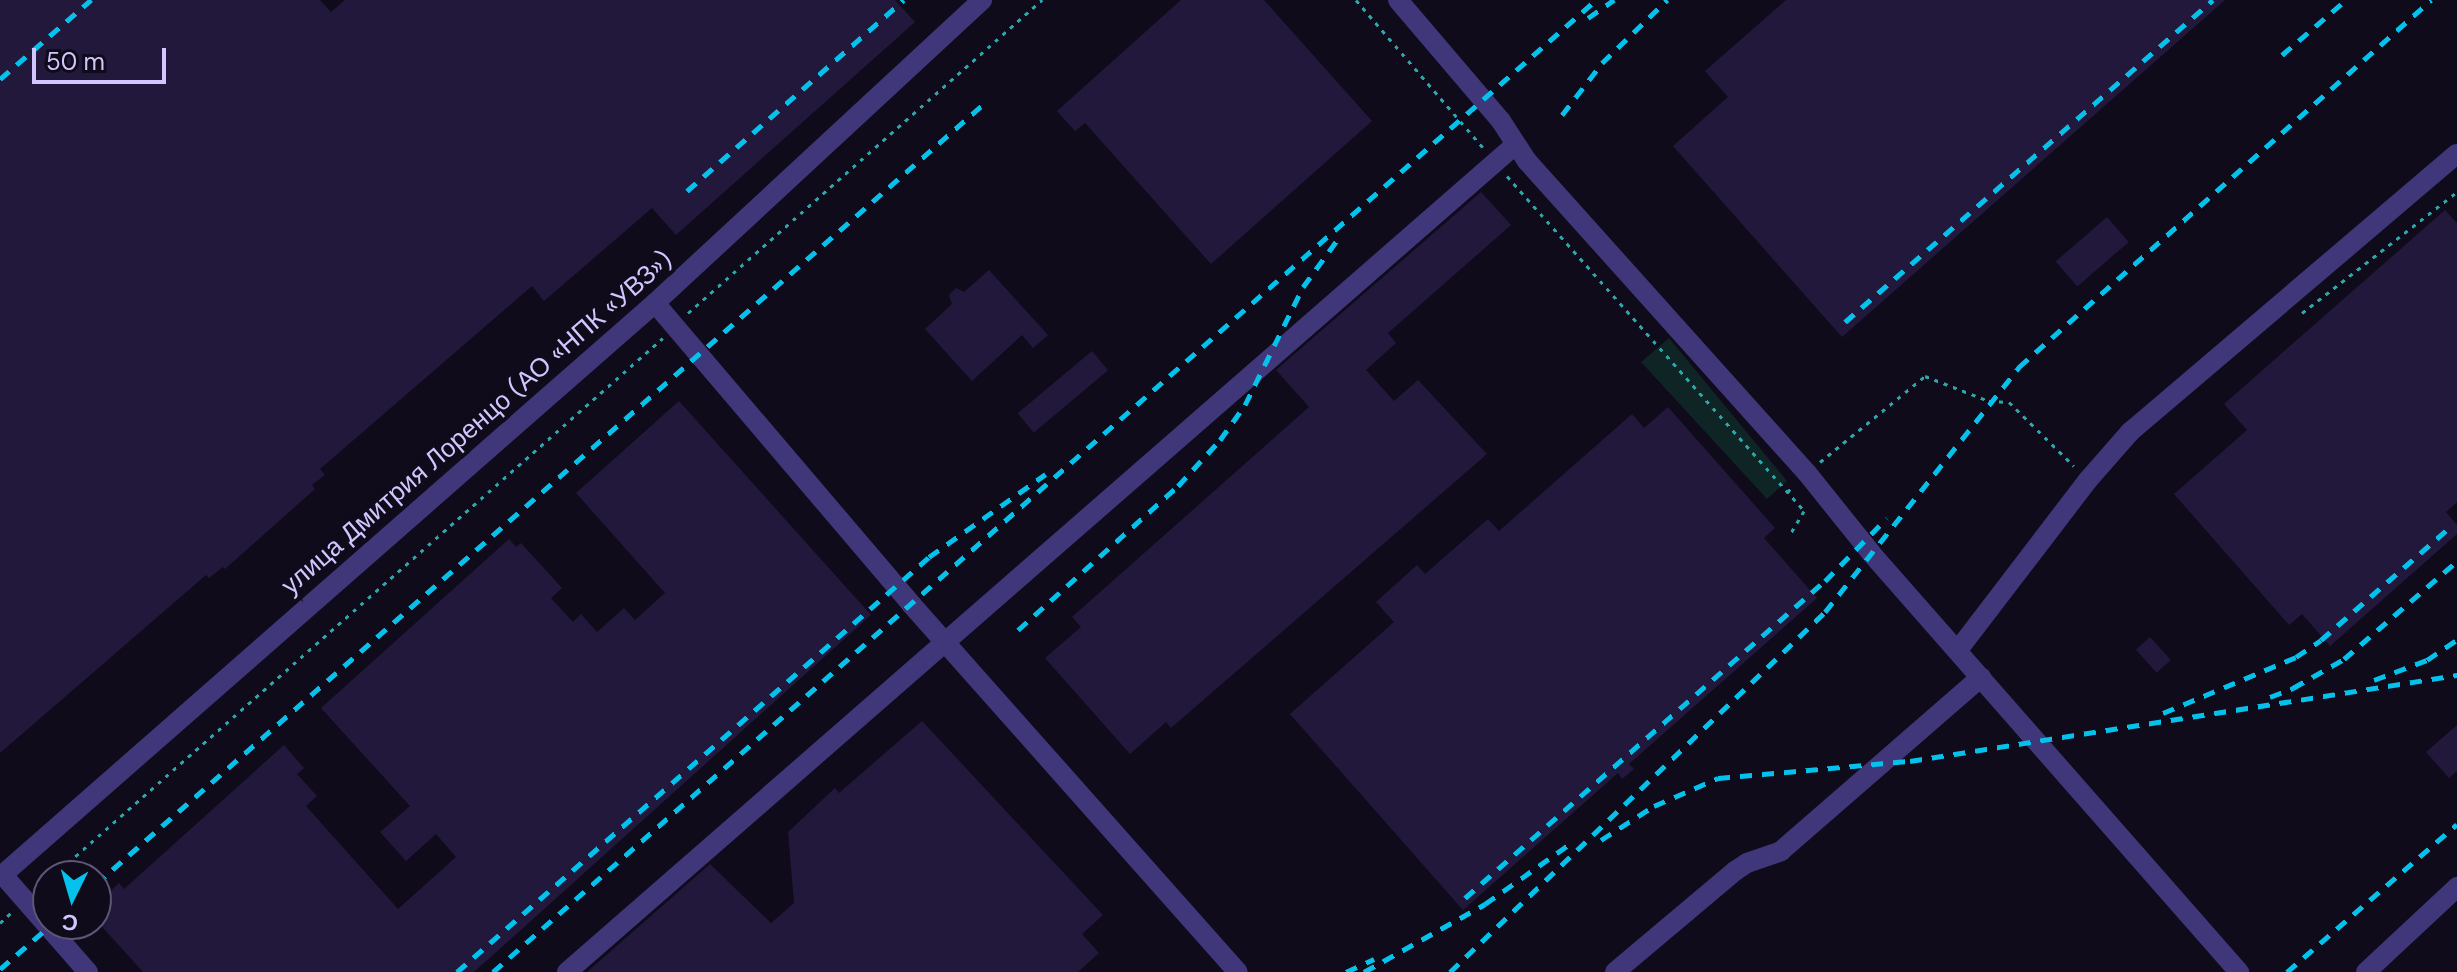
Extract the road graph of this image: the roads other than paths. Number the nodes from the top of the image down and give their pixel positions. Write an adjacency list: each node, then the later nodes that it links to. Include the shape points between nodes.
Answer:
1 (1398, 0): 3 (lane, via 1501,121)
2 (974, 2): 5 (lane, улица Дмитрия Лоренцо (АО «НПК «УВЗ»))
3 (1515, 145): 6 (lane); 7 (lane)
4 (2457, 154): 7 (lane, via 2130,432)
5 (655, 303): 6 (lane); 9 (lane, улица Дмитрия Лоренцо (АО «НПК «УВЗ»))
6 (947, 642): 12 (lane); 13 (lane)
7 (1958, 650): 8 (lane)
8 (1981, 677): 14 (lane, via 1781,851 1735,871); 15 (lane)
9 (2, 876): 11 (lane)
10 (2457, 887): 16 (lane)
11 (88, 972)
12 (567, 972)
13 (1238, 972)
14 (1615, 972)
15 (2239, 972)
16 (2366, 972)

